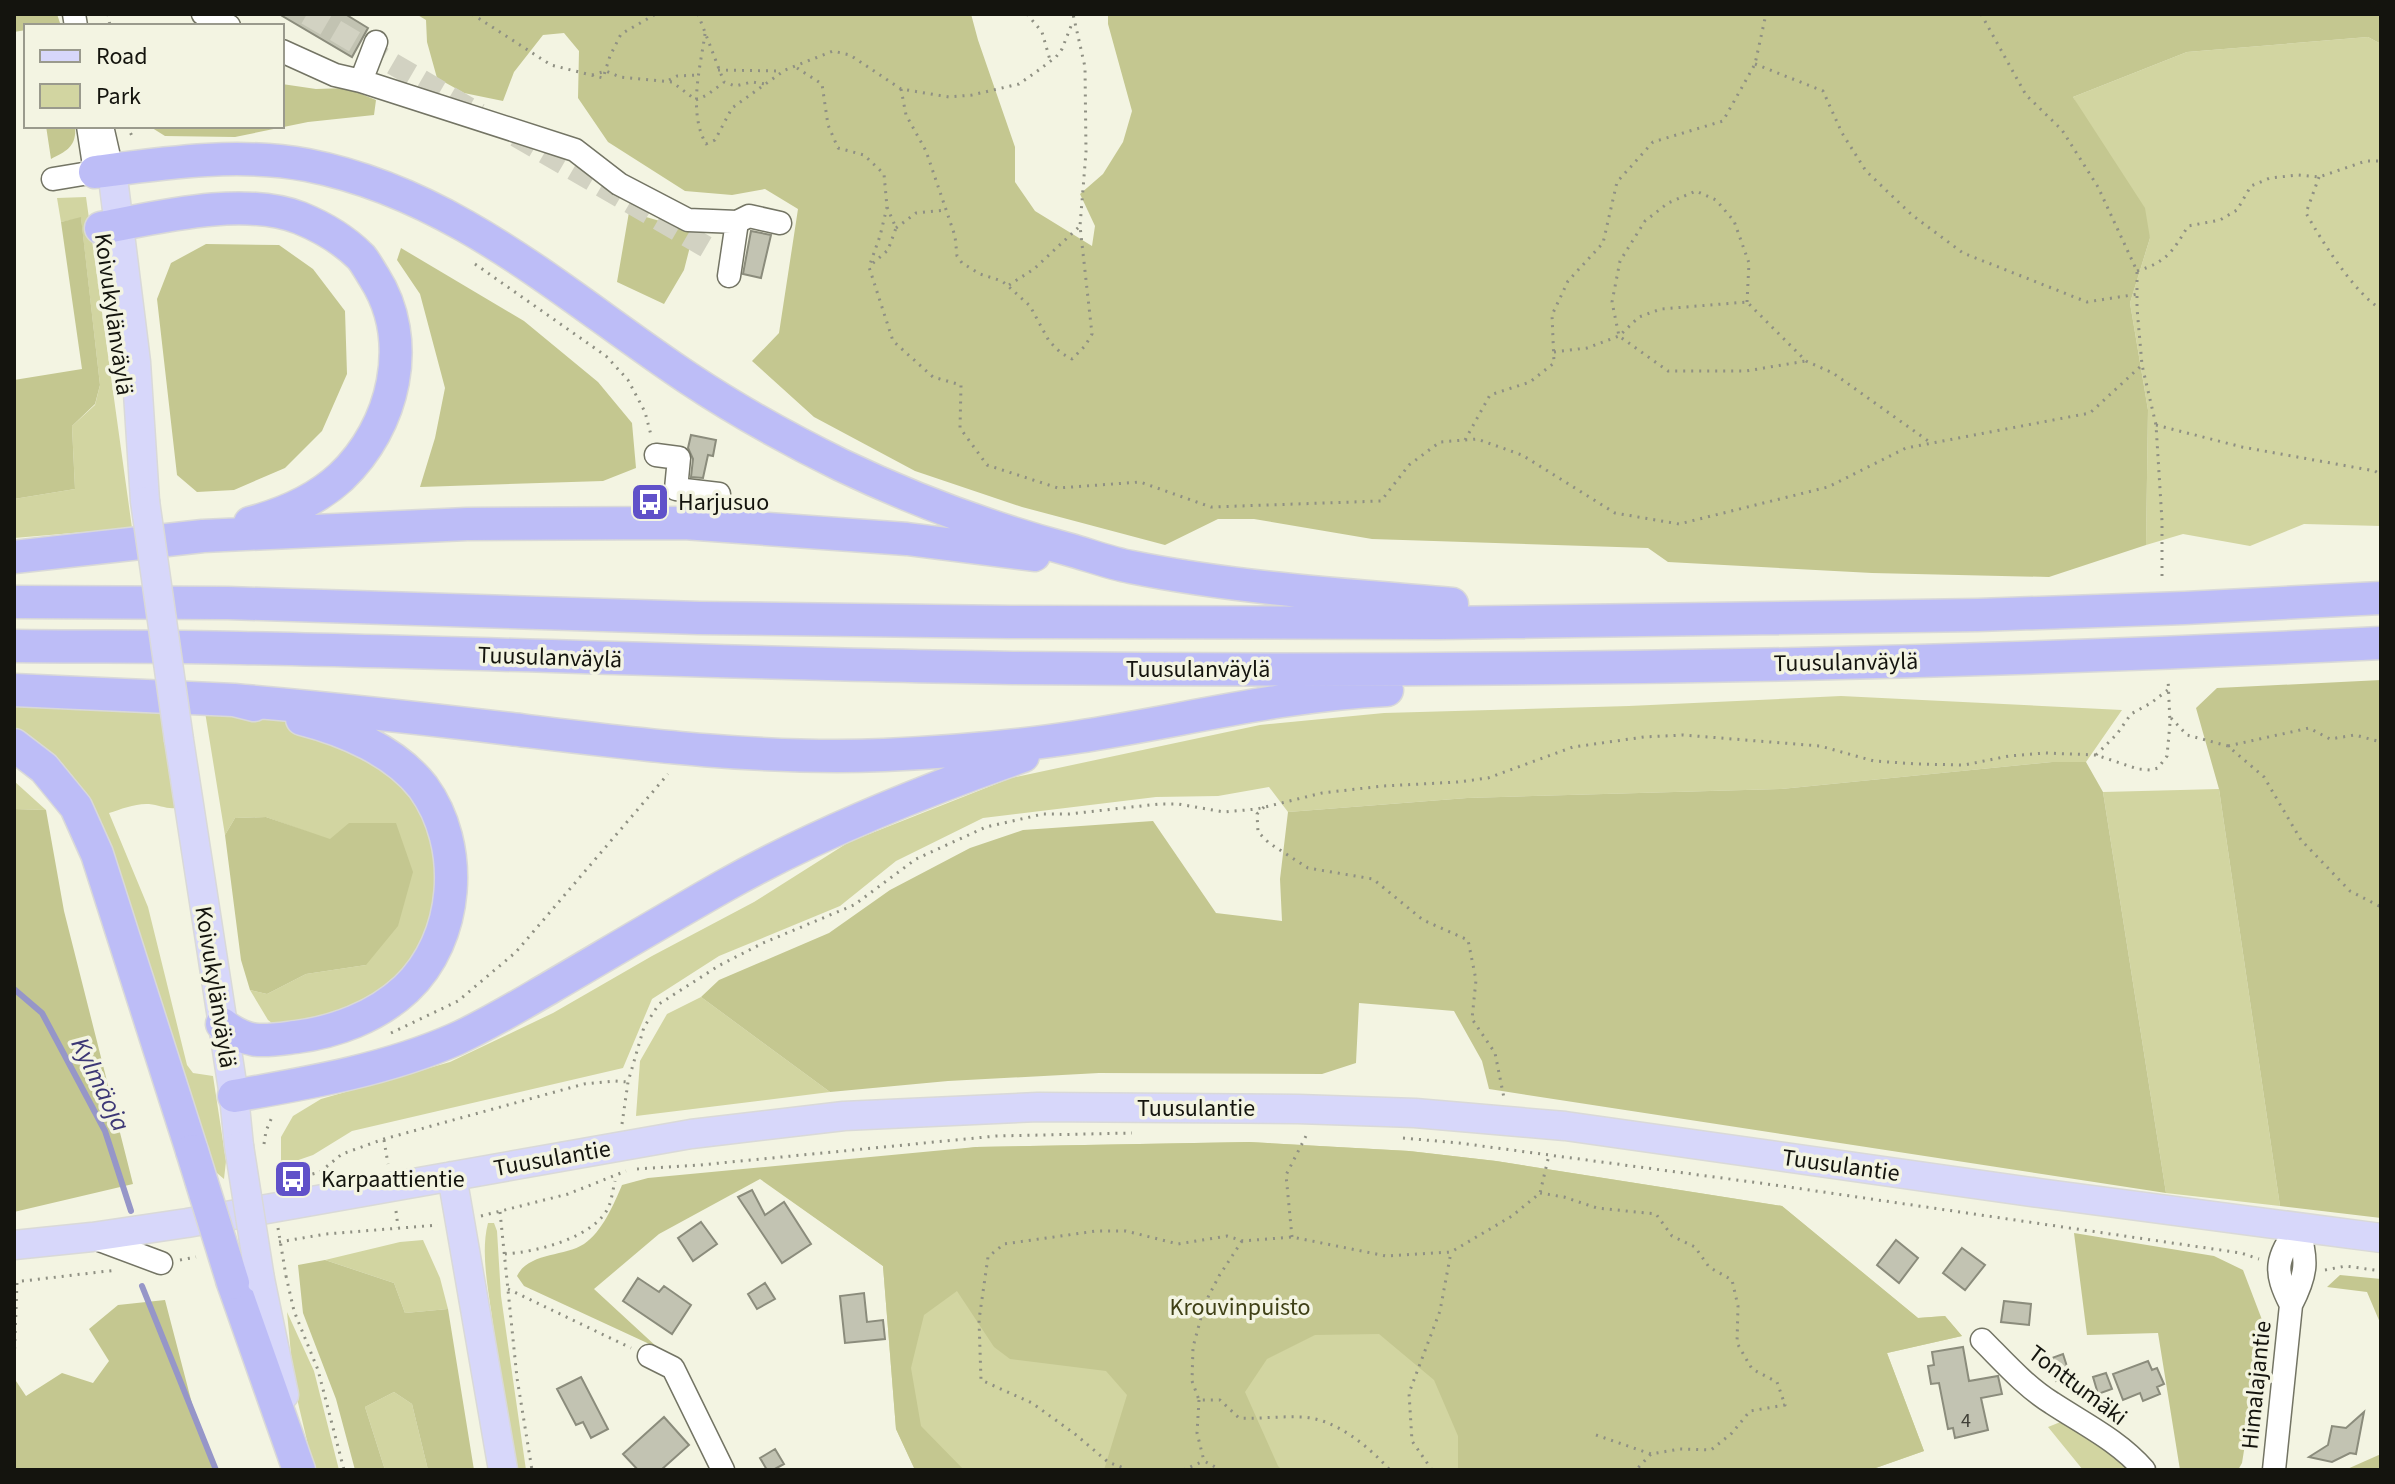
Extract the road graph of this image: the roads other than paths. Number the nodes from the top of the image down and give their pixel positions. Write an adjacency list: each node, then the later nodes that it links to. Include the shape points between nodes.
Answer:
1 (203, 14): 2 (street)
2 (225, 24)
3 (376, 42): 5 (street)
4 (284, 52): 5 (street)
5 (361, 81): 10 (street, via 575,150 619,184 688,220)
6 (89, 128): 8 (street, Koivukylänväylä)
7 (102, 128): 8 (street, Koivukylänväylä)
8 (104, 171): 9 (street); 12 (main road, Koivukylänväylä); 18 (highway, via 266,160 306,165 401,193 487,238 763,424 941,509)
9 (53, 179)
10 (737, 222): 11 (street, via 749,216); 13 (street)
11 (780, 223)
12 (110, 227): 16 (highway, via 204,211 255,209 298,217 362,258 393,319 393,386 383,420 342,476 283,514); 29 (main road, Koivukylänväylä, bridge, via 118,363 145,501)
13 (729, 276)
14 (656, 455): 15 (street, via 679,458 676,489)
15 (719, 494)
16 (203, 536): 17 (highway); 18 (highway, via 467,524 684,523 907,539)
17 (14, 557)
18 (1128, 567): 21 (highway, via 1231,584)
19 (2381, 598): 21 (highway, Tuusulanväylä, via 1978,615)
20 (14, 602): 21 (highway, Tuusulanväylä, via 1010,622)
21 (1626, 619)
22 (2381, 643): 24 (highway, Tuusulanväylä, via 1992,659)
23 (14, 646): 24 (highway, Tuusulanväylä, via 997,667)
24 (1614, 666): 27 (highway, via 1427,688 1336,692)
25 (14, 690): 26 (highway)
26 (234, 700): 27 (highway, via 747,754 883,755); 29 (highway, via 323,724 397,762 422,787 441,821 451,855 452,892 430,959 381,1009 318,1034 268,1041 251,1041)
27 (1077, 737): 30 (highway, via 816,838 454,1039 386,1064)
28 (14, 745): 37 (highway, bridge, via 44,768 76,807 97,854 192,1151)
29 (222, 1024): 30 (main road, Koivukylänväylä)
30 (234, 1096): 37 (main road, Koivukylänväylä, bridge)
31 (452, 1176): 32 (main road, Tuusulantie, via 691,1134 844,1116 1038,1107 1415,1113 1565,1126); 33 (main road, Tuusulantie); 41 (main road)
32 (2298, 1227): 34 (main road, Tuusulantie); 44 (street, Himalajantie, via 2306,1268 2291,1305)
33 (92, 1237): 35 (main road, Tuusulantie); 36 (street)
34 (2381, 1238)
35 (14, 1245)
36 (161, 1263)
37 (259, 1279): 40 (highway)
38 (1982, 1340): 43 (street, Tonttumäki, via 2037,1392 2081,1419)
39 (649, 1356): 42 (street, via 673,1368)
40 (300, 1470)
41 (503, 1470)
42 (723, 1470)
43 (2144, 1470)
44 (2274, 1470)

